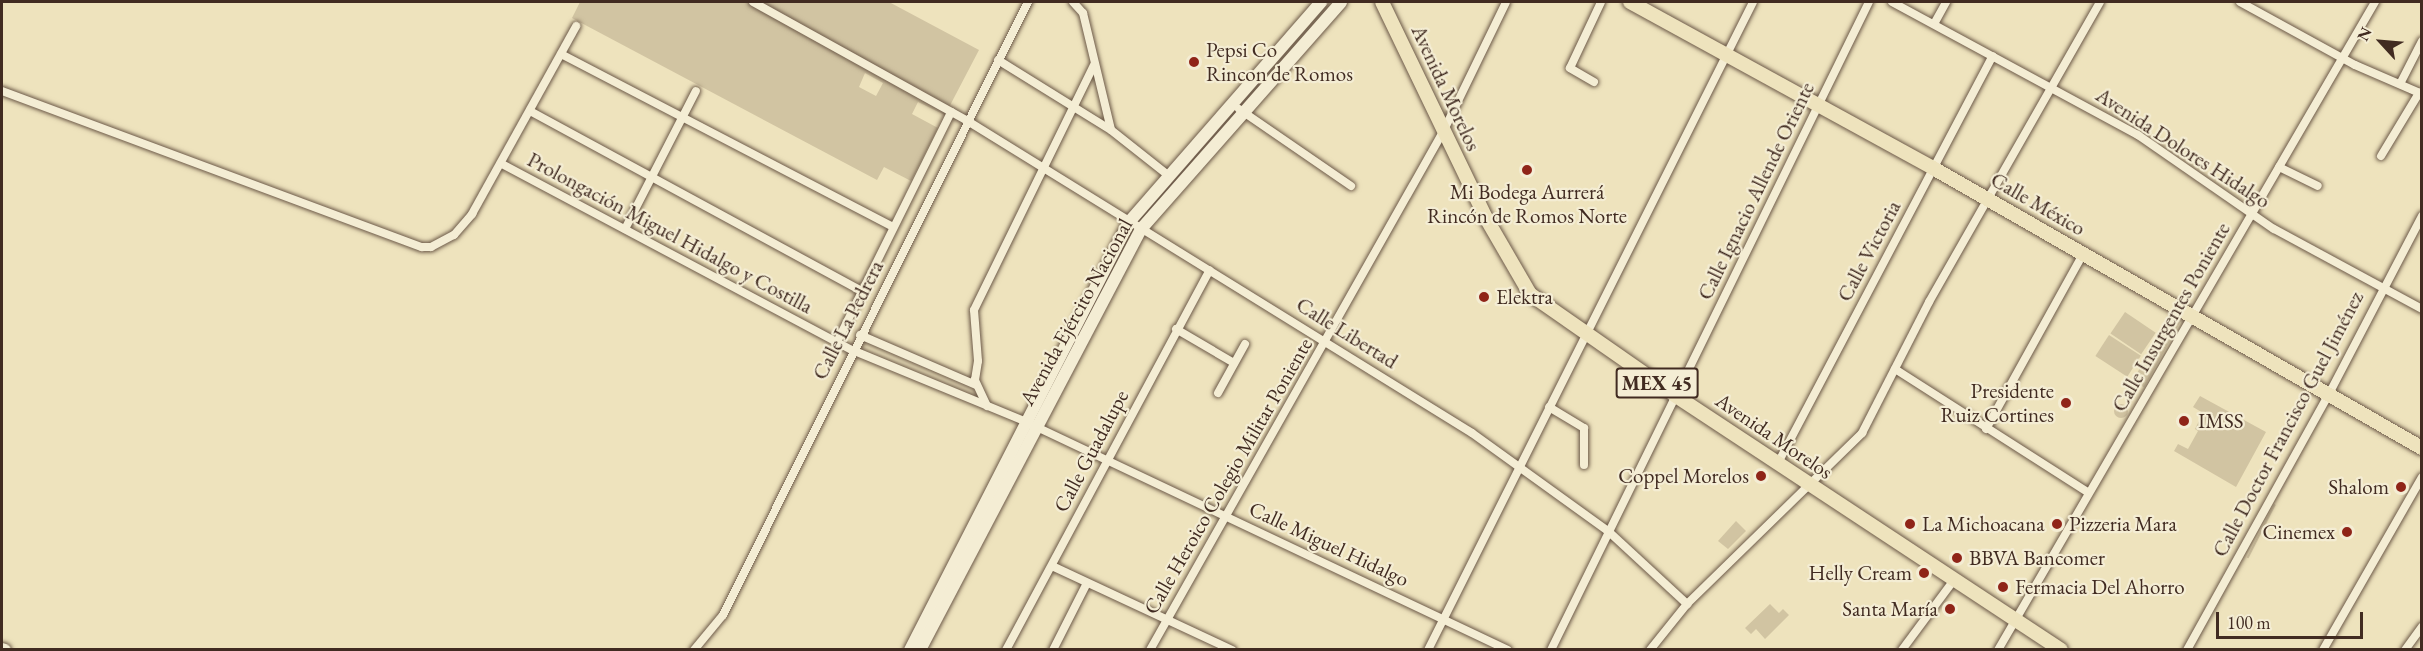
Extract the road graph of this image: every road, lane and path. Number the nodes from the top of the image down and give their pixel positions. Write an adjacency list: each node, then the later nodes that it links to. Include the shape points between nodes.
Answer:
1 (753, 2): 37 (street, Calle Libertad)
2 (1028, 2): 25 (street, Calle La Pedrera)
3 (1074, 2): 26 (street, via 1083,13)
4 (1321, 2): 19 (main road, Avenida Ejército Nacional)
5 (1341, 2): 19 (main road, Avenida Ejército Nacional)
6 (1382, 2): 42 (main road, Avenida Morelos / MEX 45)
7 (1506, 2): 42 (street, Calle Heroico Colegio Militar Poniente)
8 (1601, 2): 27 (street, via 1570,68)
9 (1630, 2): 22 (main road, Calle México)
10 (1753, 2): 22 (street)
11 (1869, 2): 34 (street, Calle Ignacio Allende Oriente)
12 (1892, 2): 17 (street, Avenida Dolores Hidalgo)
13 (1946, 2): 17 (street)
14 (2100, 2): 29 (street)
15 (2240, 2): 24 (street)
16 (2374, 2): 24 (street, Calle Insurgentes Poniente)
17 (1934, 24): 23 (street, Avenida Dolores Hidalgo)
18 (576, 26): 21 (street)
19 (1302, 33): 33 (main road, Avenida Ejército Nacional); 38 (main road, Avenida Ejército Nacional)
20 (2421, 41): 28 (street)
21 (561, 54): 36 (street); 39 (street)
22 (1726, 54): 34 (main road, Calle México); 67 (street)
23 (1993, 56): 29 (street, Avenida Dolores Hidalgo); 47 (street, Calle Victoria)
24 (2342, 58): 28 (street); 45 (street, Calle Insurgentes Poniente)
25 (998, 60): 35 (street); 40 (street, Calle La Pedrera)
26 (1094, 65): 35 (street); 41 (street)
27 (1594, 82)
28 (2400, 84): 32 (street)
29 (2051, 88): 52 (street); 53 (street, Avenida Dolores Hidalgo, via 2138,135)
30 (2, 91): 44 (street, via 422,247 441,245 454,236)
31 (696, 91): 39 (street)
32 (2420, 93): 43 (street)
33 (1232, 104): 38 (street); 48 (main road, Avenida Ejército Nacional)
34 (1819, 105): 47 (main road, Calle México); 79 (street, Calle Ignacio Allende Oriente)
35 (1075, 108): 41 (street); 46 (street)
36 (530, 111): 44 (street); 49 (street)
37 (951, 112): 40 (street, Calle Libertad); 56 (street)
38 (1243, 112): 50 (street); 57 (main road, Avenida Ejército Nacional)
39 (682, 118): 49 (street); 56 (street)
40 (966, 120): 46 (street, Calle Libertad); 66 (street, Calle La Pedrera)
41 (1111, 130): 48 (street)
42 (1443, 132): 67 (main road, Avenida Morelos / MEX 45, via 1525,288); 68 (street, Calle Heroico Colegio Militar Poniente)
43 (2381, 156)
44 (502, 164): 58 (street, Prolongación Miguel Hidalgo y Costilla)
45 (2278, 166): 51 (street); 53 (street, Calle Insurgentes Poniente)
46 (1043, 167): 55 (street, Calle Libertad); 76 (street, via 974,310)
47 (1933, 168): 52 (main road, Calle México); 87 (street, Calle Victoria)
48 (1169, 176): 55 (main road, Avenida Ejército Nacional)
49 (651, 177): 58 (street); 62 (street)
50 (1351, 186)
51 (2318, 186)
52 (1986, 199): 59 (main road, Calle México); 74 (street)
53 (2252, 213): 61 (street, Avenida Dolores Hidalgo); 64 (street, Calle Insurgentes Poniente)
54 (2421, 216): 61 (street, Calle Doctor Francisco Guel Jiménez)
55 (1130, 221): 57 (street, Calle Libertad); 82 (main road, Avenida Ejército Nacional)
56 (893, 227): 62 (street)
57 (1142, 228): 60 (street, Calle Libertad); 83 (main road, Avenida Ejército Nacional)
58 (625, 229): 69 (street, Prolongación Miguel Hidalgo y Costilla)
59 (2083, 254): 64 (main road, Calle México); 84 (street)
60 (1210, 270): 65 (street, Calle Guadalupe); 68 (street, Calle Libertad)
61 (2381, 288): 63 (street, Avenida Dolores Hidalgo); 77 (street, Calle Doctor Francisco Guel Jiménez)
62 (861, 291): 69 (street)
63 (2421, 309)
64 (2193, 315): 77 (main road, Calle México); 92 (street, Calle Insurgentes Poniente)
65 (1176, 329): 73 (street); 86 (street, Calle Guadalupe)
66 (860, 335): 71 (street, Calle La Pedrera); 72 (street)
67 (1586, 335): 79 (main road, Avenida Morelos / MEX 45); 81 (street)
68 (1326, 341): 89 (street, Calle Libertad, via 1472,433); 93 (street, Calle Heroico Colegio Militar Poniente)
69 (837, 342): 71 (street, Prolongación Miguel Hidalgo y Costilla)
70 (1245, 344): 73 (street)
71 (852, 350): 75 (street); 103 (street, Calle La Pedrera, via 723,615)
72 (914, 358): 75 (street); 76 (street)
73 (1234, 363): 78 (street)
74 (1895, 369): 84 (street); 91 (street, via 1862,433)
75 (904, 372): 80 (street)
76 (976, 385): 80 (street)
77 (2330, 392): 85 (main road, Calle México); 117 (street, Calle Doctor Francisco Guel Jiménez)
78 (1218, 393)
79 (1676, 396): 87 (main road, Avenida Morelos / MEX 45); 94 (street, Calle Ignacio Allende Oriente)
80 (988, 406): 82 (street)
81 (1549, 407): 88 (street, via 1584,428); 89 (street)
82 (1024, 421): 83 (street); 104 (main road, Avenida Ejército Nacional)
83 (1036, 427): 86 (street, Calle Miguel Hidalgo); 105 (main road, Avenida Ejército Nacional)
84 (1986, 429): 92 (street)
85 (2421, 448)
86 (1106, 461): 93 (street, Calle Miguel Hidalgo); 95 (street, Calle Guadalupe)
87 (1778, 463): 91 (main road, Avenida Morelos / MEX 45)
88 (1584, 465)
89 (1519, 468): 94 (street, Calle Libertad); 100 (street)
90 (2421, 477): 118 (street)
91 (1808, 483): 96 (main road, Avenida Morelos / MEX 45); 98 (street)
92 (2089, 493): 101 (street, Calle Insurgentes Poniente)
93 (1227, 516): 99 (street, Calle Heroico Colegio Militar Poniente); 100 (street, Calle Miguel Hidalgo)
94 (1608, 531): 98 (street, Calle Libertad); 112 (street, Calle Ignacio Allende Oriente)
95 (1052, 566): 97 (street); 106 (street, Calle Guadalupe)
96 (1954, 580): 101 (main road, Avenida Morelos / MEX 45); 114 (street)
97 (1087, 583): 99 (street); 107 (street)
98 (1688, 604): 113 (street)
99 (1168, 618): 108 (street, Calle Heroico Colegio Militar Poniente); 109 (street)
100 (1443, 619): 110 (street); 111 (street, Calle Miguel Hidalgo)
101 (2016, 620): 115 (street, Calle Insurgentes Poniente); 116 (main road, Avenida Morelos / MEX 45)
102 (2421, 627): 119 (street)
103 (694, 650)
104 (910, 650)
105 (920, 650)
106 (1006, 650)
107 (1053, 650)
108 (1150, 650)
109 (1232, 650)
110 (1428, 650)
111 (1508, 650)
112 (1551, 650)
113 (1650, 650)
114 (1902, 650)
115 (1998, 650)
116 (2061, 650)
117 (2187, 650)
118 (2323, 650)
119 (2405, 650)

